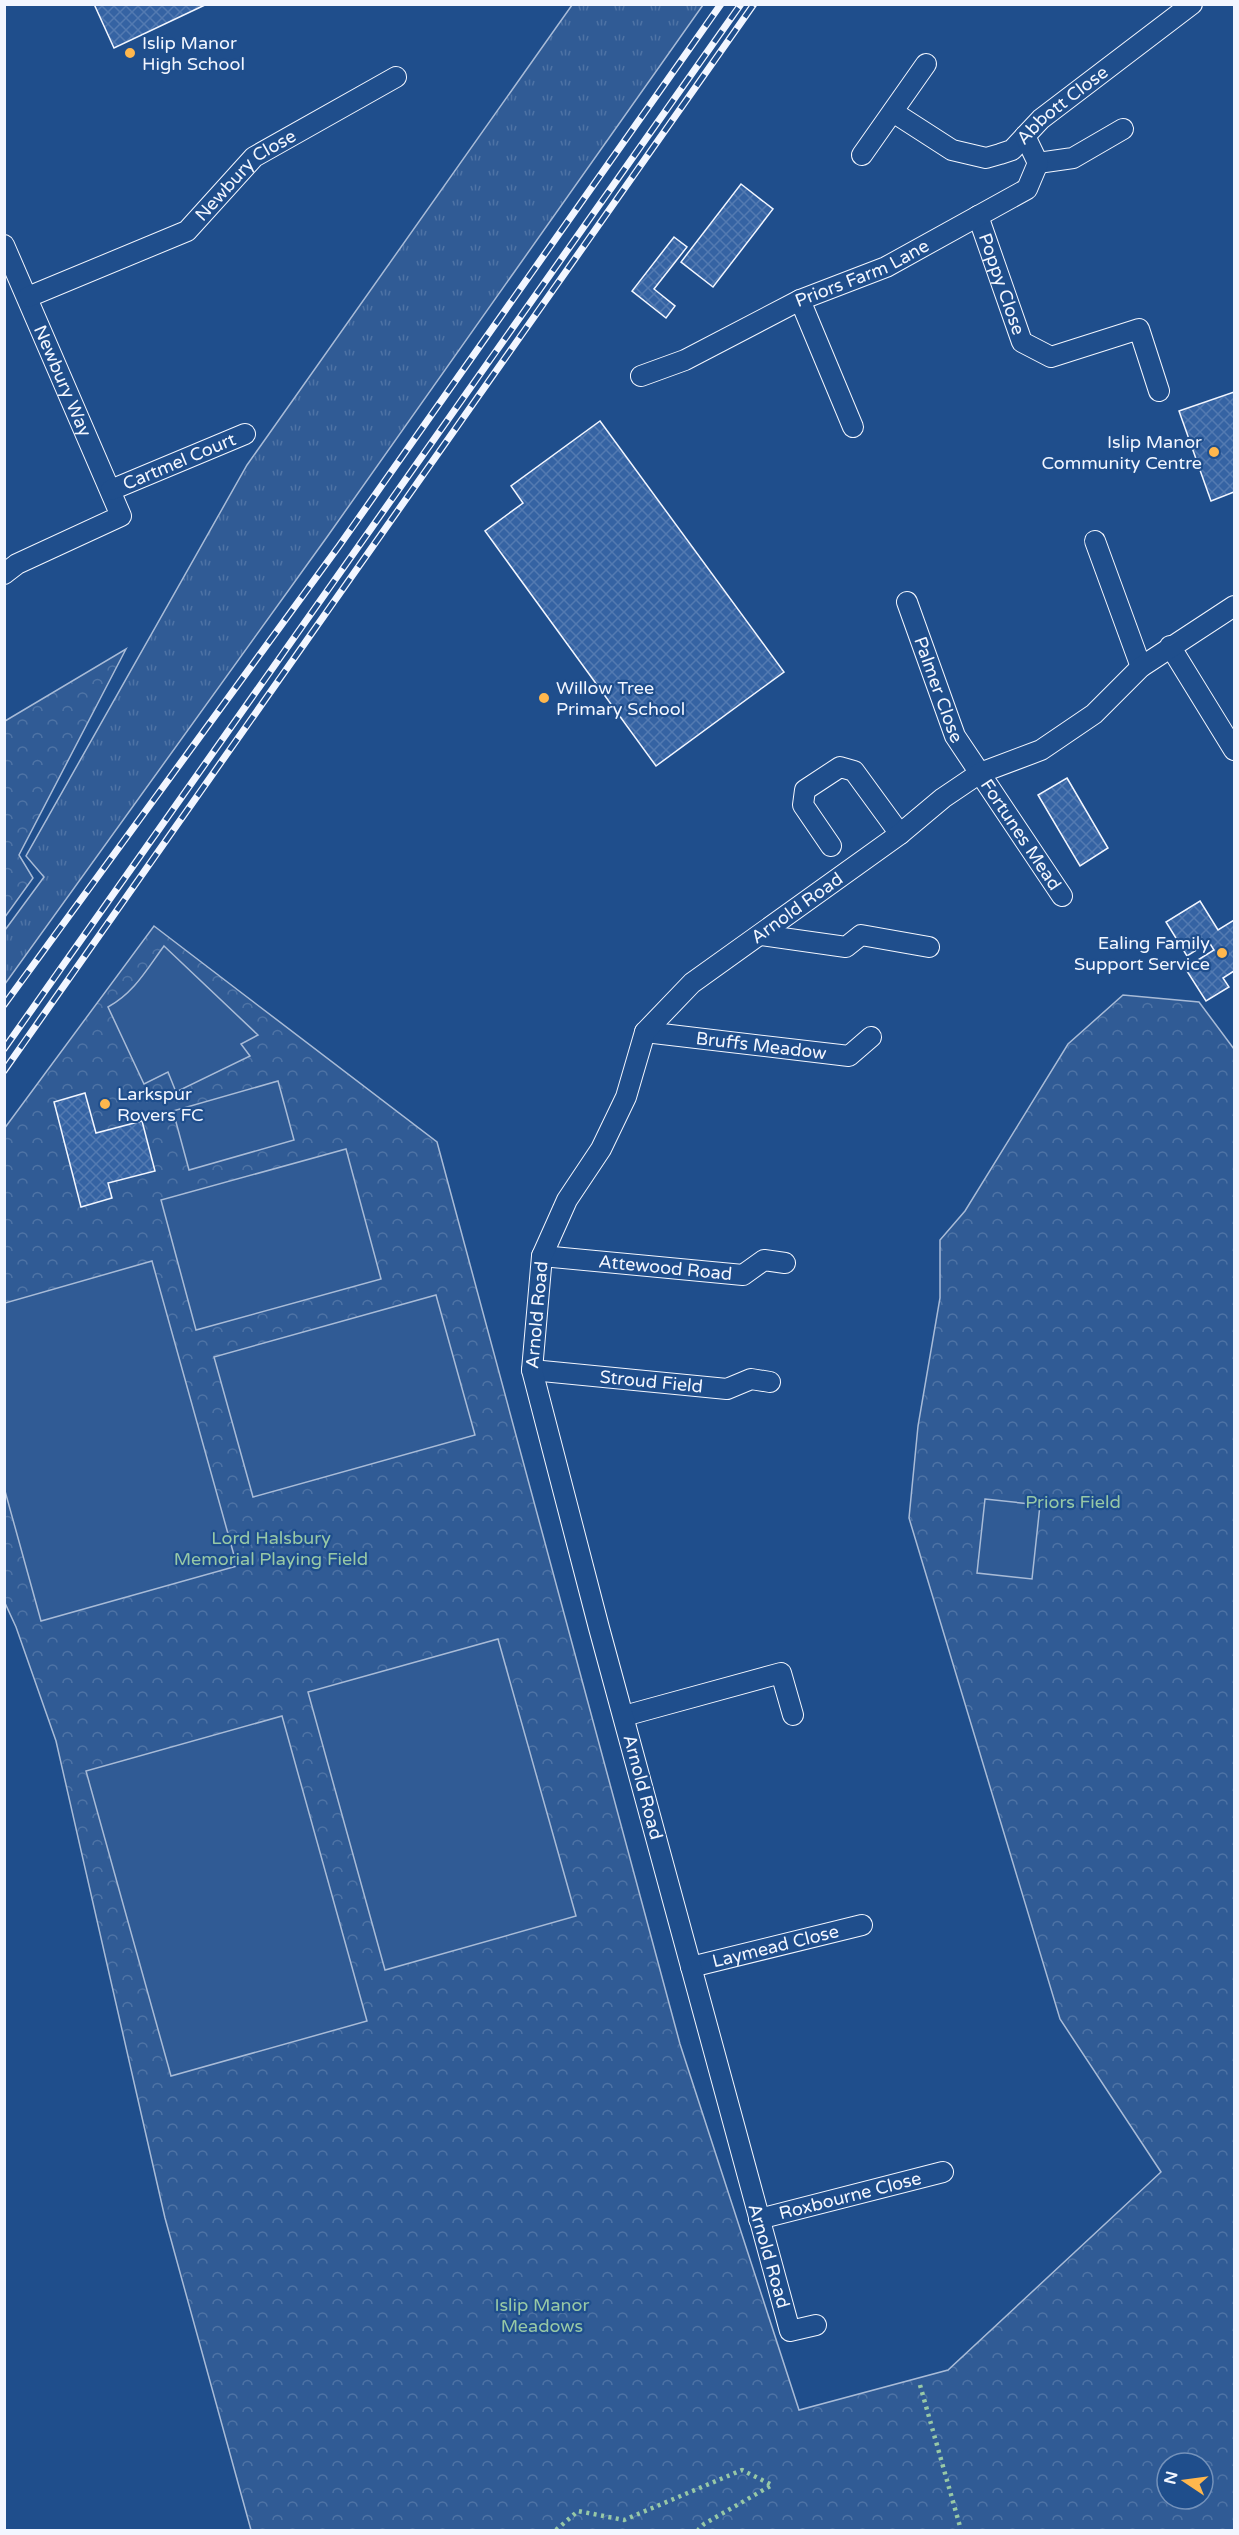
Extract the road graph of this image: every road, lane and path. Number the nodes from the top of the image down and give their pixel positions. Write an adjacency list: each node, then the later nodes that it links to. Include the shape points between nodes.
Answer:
1 (1192, 4): 6 (street, Abbott Close, via 1057,106)
2 (926, 64): 4 (street)
3 (396, 77): 11 (street, Newbury Close, via 254,157 187,231)
4 (893, 112): 6 (street, Abbott Close, via 968,156 986,158 1012,150); 7 (street)
5 (1123, 129): 8 (street, via 1073,158)
6 (1025, 136): 8 (street)
7 (862, 155)
8 (1038, 163): 9 (street, Priors Farm Lane, via 1027,189)
9 (978, 216): 12 (street, Priors Farm Lane, via 886,267); 14 (street, Poppy Close, via 1022,342 1051,357 1139,329)
10 (4, 245): 11 (street, Newbury Way)
11 (28, 297): 17 (street, Newbury Way)
12 (801, 300): 13 (street, Priors Farm Lane, via 685,360); 15 (street)
13 (641, 376)
14 (1159, 392)
15 (853, 427)
16 (245, 434): 17 (street, Cartmel Court)
17 (111, 490): 19 (street, Newbury Way, via 121,516 17,564)
18 (1095, 541): 23 (street)
19 (4, 574)
20 (907, 602): 25 (street, Palmer Close, via 955,736)
21 (1234, 606): 22 (street, Arnold Road)
22 (1170, 646): 23 (street, Arnold Road); 24 (street)
23 (1141, 667): 25 (street, Arnold Road, via 1094,714 1041,750)
24 (1234, 750)
25 (980, 773): 26 (street, Arnold Road); 28 (street, Fortunes Mead)
26 (900, 834): 27 (street, via 854,771 840,767 805,790 803,804); 29 (street, Arnold Road)
27 (831, 846)
28 (1062, 896)
29 (761, 935): 30 (street, via 846,947 861,934); 31 (street, Arnold Road, via 692,983)
30 (929, 946)
31 (645, 1032): 32 (street, Bruffs Meadow, via 849,1056); 33 (street, Arnold Road, via 626,1097 601,1149 567,1200)
32 (871, 1036)
33 (542, 1256): 34 (street, Attewood Road, via 743,1275 764,1260); 35 (street, Arnold Road)
34 (785, 1263)
35 (532, 1370): 36 (street, Stroud Field, via 727,1389 751,1379); 38 (street, Arnold Road)
36 (770, 1382)
37 (793, 1714): 38 (street, via 782,1673)
38 (624, 1716): 40 (street, Arnold Road)
39 (862, 1925): 40 (street, Laymead Close)
40 (691, 1967): 42 (street, Arnold Road)
41 (943, 2172): 42 (street, Roxbourne Close)
42 (759, 2219): 43 (street, Arnold Road, via 790,2331)
43 (816, 2325)

